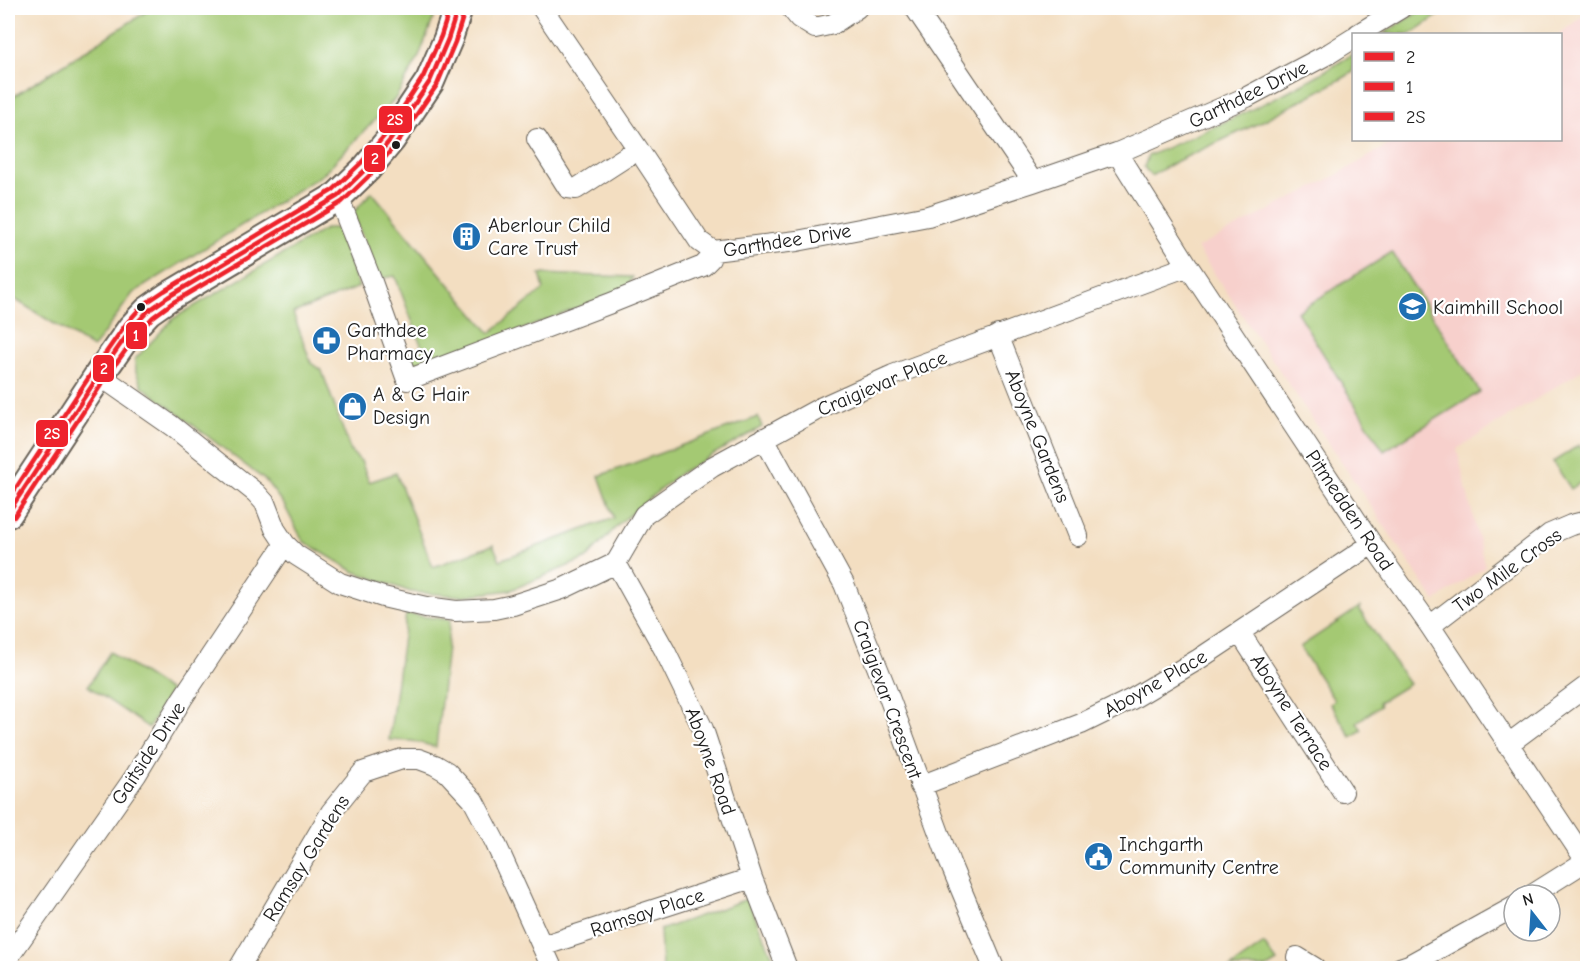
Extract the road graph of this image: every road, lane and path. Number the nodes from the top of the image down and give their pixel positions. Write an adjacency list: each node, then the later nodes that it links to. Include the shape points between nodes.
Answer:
1 (458, 8): 13 (street, via 430,81 391,139)
2 (542, 8): 10 (street)
3 (791, 8): 4 (street, via 815,28 833,24)
4 (857, 8)
5 (915, 8): 12 (street)
6 (1401, 8): 7 (street)
7 (1360, 33)
8 (1352, 39): 11 (street, Garthdee Drive, via 1247,97)
9 (537, 140): 10 (street, via 568,188 576,189)
10 (638, 149): 14 (street, via 699,241)
11 (1117, 153): 12 (street, Garthdee Drive); 15 (street, Pitmedden Road)
12 (1033, 182): 14 (street, Garthdee Drive, via 928,216 797,241)
13 (338, 196): 14 (street, Garthdee Drive, via 407,380 703,266); 17 (street, via 148,311)
14 (713, 251)
15 (1188, 266): 16 (street, Craigievar Place); 23 (street, Pitmedden Road)
16 (998, 335): 18 (street, Craigievar Place, via 893,375); 21 (street, Aboyne Gardens)
17 (99, 375): 19 (street); 22 (street, via 172,426 256,493)
18 (764, 438): 24 (street, Craigievar Place, via 712,467 644,515); 29 (street, Craigievar Crescent, via 844,584)
19 (8, 513)
20 (1587, 521): 25 (street, Two Mile Cross, via 1550,534)
21 (1078, 536)
22 (285, 544): 24 (street, via 339,583 426,607 456,610 494,609 537,598); 37 (street, Gaitside Drive, via 136,775)
23 (1372, 544): 25 (street, Pitmedden Road); 26 (street, Aboyne Place)
24 (616, 563): 32 (street, Aboyne Road, via 703,729)
25 (1430, 626): 28 (street, Pitmedden Road)
26 (1240, 633): 29 (street, Aboyne Place, via 1132,699 1081,724); 30 (street, Aboyne Terrace)
27 (1587, 685): 28 (street)
28 (1507, 745): 31 (street, Pitmedden Road)
29 (920, 786): 41 (street, Craigievar Crescent)
30 (1343, 792)
31 (1587, 862): 33 (street)
32 (752, 878): 35 (street, Ramsay Place); 40 (street, Aboyne Road)
33 (1552, 883)
34 (1502, 914): 43 (street)
35 (542, 946): 38 (street, Ramsay Gardens, via 473,800 435,765 419,759 402,759 363,772 331,812); 39 (street, Ramsay Gardens)
36 (1297, 957): 42 (street)
37 (8, 958)
38 (239, 969)
39 (552, 969)
40 (787, 969)
41 (994, 969)
42 (1315, 969)
43 (1400, 969)

